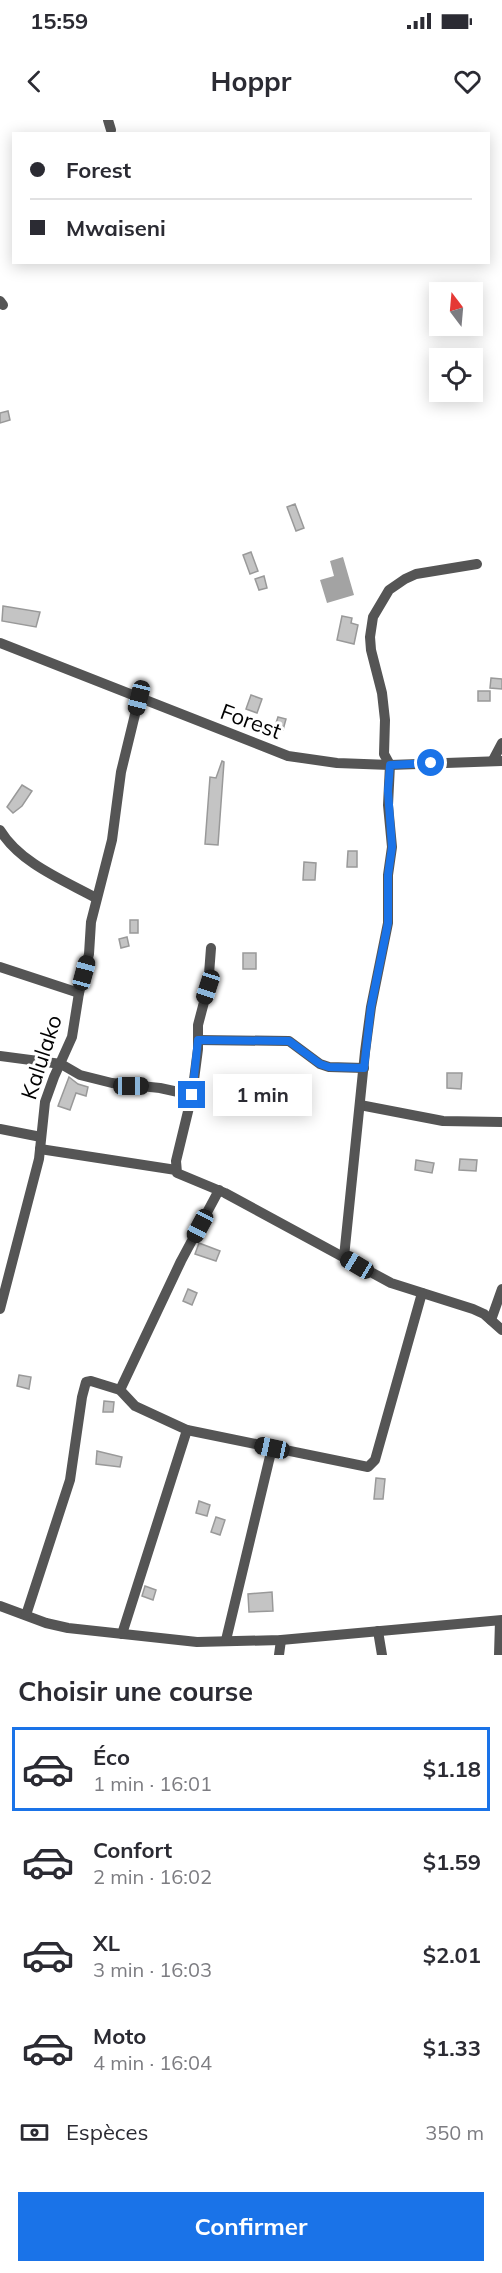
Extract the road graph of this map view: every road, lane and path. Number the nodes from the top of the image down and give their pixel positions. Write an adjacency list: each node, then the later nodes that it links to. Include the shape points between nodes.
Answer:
1 (477, 564): 6 (street, via 405,579 389,590 374,617 371,650 382,693 384,754)
2 (0, 644): 3 (street, Forest)
3 (139, 698): 6 (street, Forest, via 288,756); 8 (street, Kalulako, via 121,771 112,840)
4 (502, 743): 5 (street)
5 (497, 761): 6 (street, Forest)
6 (390, 765): 15 (street, via 392,847 388,923 371,1007)
7 (0, 830): 8 (street, via 19,853)
8 (96, 898): 11 (street, Kalulako)
9 (211, 948): 12 (street)
10 (0, 967): 11 (street, Kalulako)
11 (79, 993): 14 (street, Kalulako, via 72,1037)
12 (198, 1040): 15 (street, via 289,1041 320,1064); 16 (street)
13 (0, 1056): 14 (street)
14 (61, 1064): 16 (street, via 90,1078); 20 (street, Kalulako, via 45,1102)
15 (364, 1068): 17 (street)
16 (192, 1095): 22 (street)
17 (360, 1105): 18 (street, via 443,1121); 24 (street)
18 (502, 1122)
19 (0, 1129): 20 (street)
20 (41, 1137): 21 (street, Kalulako)
21 (40, 1149): 22 (street); 27 (street, Kalulako)
22 (176, 1170): 23 (street)
23 (219, 1190): 24 (street); 30 (street)
24 (344, 1257): 26 (street, via 392,1284)
25 (502, 1289): 28 (street)
26 (422, 1293): 28 (street, via 473,1309); 32 (street, via 372,1465 360,1467)
27 (0, 1310)
28 (491, 1320): 29 (street)
29 (502, 1330)
30 (120, 1390): 31 (street, via 135,1406); 34 (street, via 86,1382 70,1480)
31 (187, 1430): 32 (street); 37 (street)
32 (272, 1448): 38 (street)
33 (0, 1606): 34 (street)
34 (26, 1615): 37 (street, via 68,1628)
35 (501, 1621): 36 (street); 42 (street)
36 (378, 1631): 39 (street); 41 (street)
37 (122, 1634): 38 (street, via 197,1642)
38 (226, 1640): 39 (street)
39 (281, 1640): 40 (street)
40 (279, 1655)
41 (382, 1655)
42 (500, 1655)

